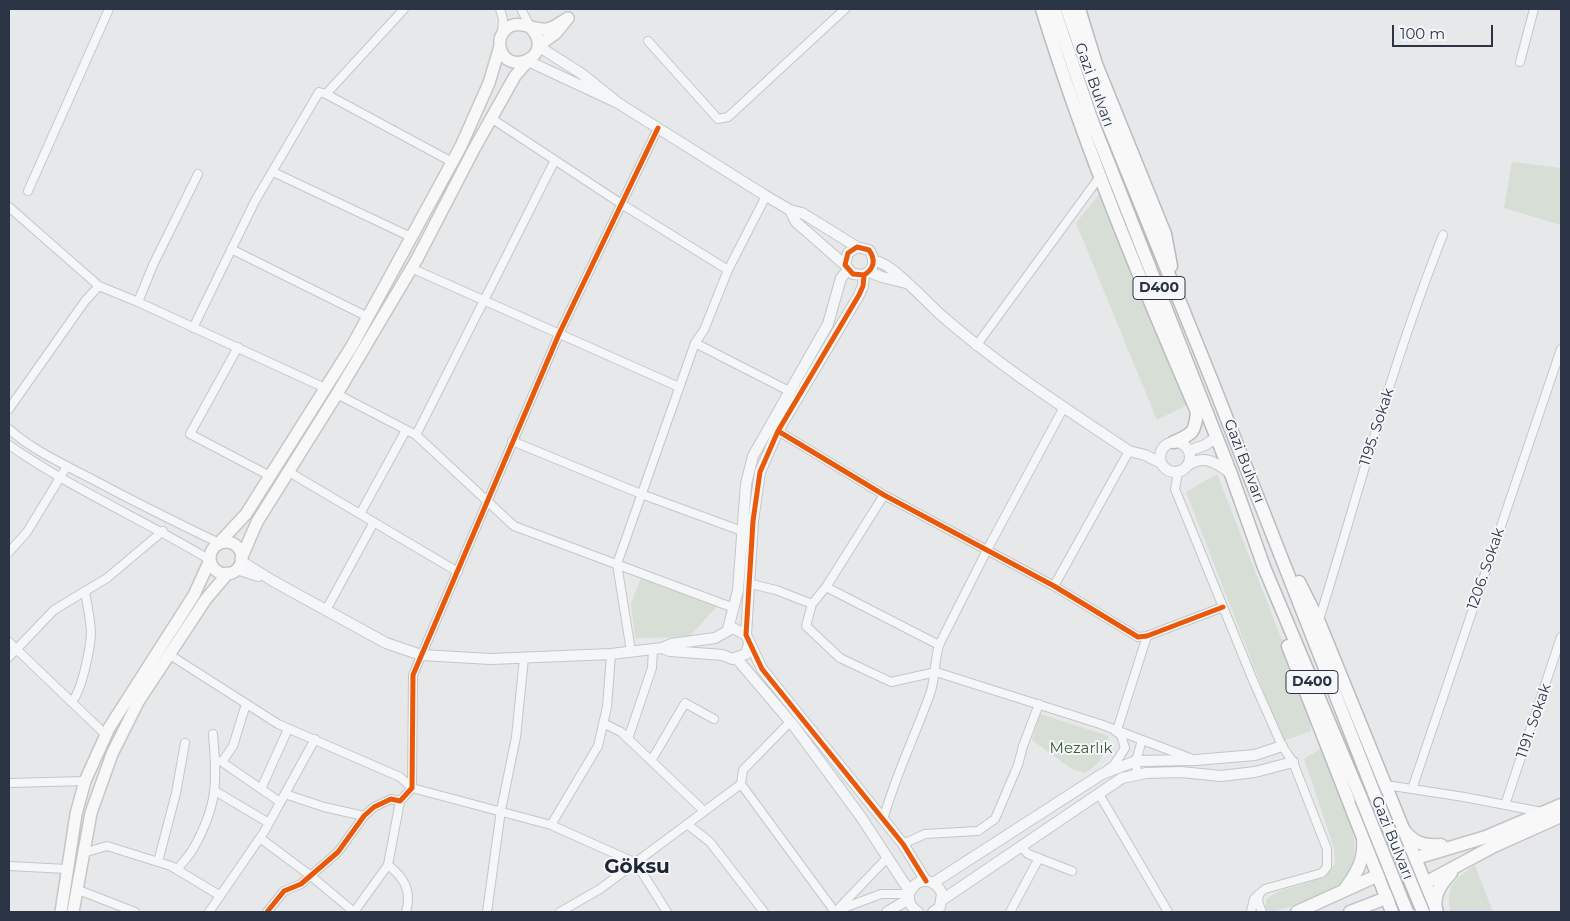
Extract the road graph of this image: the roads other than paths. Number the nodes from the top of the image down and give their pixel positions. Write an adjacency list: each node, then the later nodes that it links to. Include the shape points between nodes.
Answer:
1 (110, 9): 29 (street)
2 (404, 9): 20 (street)
3 (500, 9): 14 (street)
4 (521, 9): 13 (street)
5 (576, 9): 12 (main road)
6 (845, 9): 15 (street, via 728,117 718,118)
7 (1042, 9): 28 (main road)
8 (1054, 9): 65 (main road, Gazi Bulvarı / D400, via 1092,121)
9 (1067, 9): 45 (main road, Gazi Bulvarı / D400, via 1103,112)
10 (1079, 9): 45 (main road, via 1096,64 1165,234)
11 (1534, 9): 19 (street)
12 (568, 18): 13 (main road, via 548,29); 17 (main road, via 556,33)
13 (531, 28): 14 (main road, via 519,24); 17 (main road, via 538,39)
14 (502, 34): 16 (main road)
15 (648, 41)
16 (500, 46): 18 (main road, via 510,61); 25 (main road, via 489,84)
17 (538, 46): 18 (main road); 21 (street, via 582,74)
18 (528, 61): 21 (street); 22 (main road, via 515,76)
19 (1520, 62)
20 (326, 94): 25 (street); 26 (street, via 319,92)
21 (618, 103): 23 (street)
22 (491, 118): 24 (street); 40 (main road)
23 (658, 128): 30 (street); 31 (street)
24 (555, 160): 31 (street); 46 (street)
25 (452, 162): 35 (main road)
26 (273, 172): 35 (street); 37 (street)
27 (198, 174): 47 (street)
28 (1101, 175): 52 (street); 68 (main road, via 1146,294 1197,412 1196,427 1190,436)
29 (28, 191)
30 (766, 196): 33 (street); 41 (street)
31 (620, 203): 41 (street); 50 (street)
32 (9, 208): 44 (street)
33 (790, 210): 36 (street, via 802,213); 39 (street, via 796,222)
34 (1443, 235): 102 (street, 1195. Sokak, via 1366,460)
35 (411, 237): 48 (main road)
36 (858, 247): 38 (street, via 869,250); 39 (street, via 848,253)
37 (230, 250): 48 (street); 49 (street)
38 (874, 261): 42 (street); 43 (street, via 902,275)
39 (847, 267): 42 (street, via 858,276); 57 (street, via 828,324)
40 (411, 268): 46 (street); 58 (main road)
41 (728, 270): 51 (street, via 704,330)
42 (867, 273): 43 (street); 63 (street, via 859,295)
43 (906, 283): 52 (street)
44 (99, 286): 47 (street); 60 (street)
45 (1177, 296): 79 (main road, Gazi Bulvarı / D400)
46 (483, 300): 50 (street); 64 (street)
47 (138, 302): 49 (street)
48 (368, 317): 56 (main road)
49 (193, 328): 53 (street)
50 (558, 334): 55 (street); 66 (street)
51 (695, 343): 55 (street); 57 (street)
52 (976, 346): 59 (street)
53 (238, 348): 56 (street); 76 (street, via 190,434)
54 (1561, 349): 149 (street, 1206. Sokak)
55 (679, 387): 78 (street)
56 (325, 388): 76 (main road)
57 (788, 391): 85 (street, via 753,456 746,484)
58 (337, 394): 62 (street); 74 (main road)
59 (1064, 407): 69 (street); 87 (street)
60 (9, 409)
61 (9, 429): 73 (street)
62 (406, 430): 64 (street); 82 (street)
63 (778, 430): 80 (street); 94 (street, via 760,472 753,521)
64 (416, 435): 81 (street)
65 (1216, 437): 71 (street); 75 (main road, Gazi Bulvarı / D400)
66 (512, 441): 78 (street); 81 (street)
67 (9, 444): 77 (street)
68 (1170, 444): 70 (street); 71 (street, via 1183,444); 72 (street, via 1161,454)
69 (1129, 452): 70 (street); 95 (street)
70 (1145, 455): 72 (street)
71 (1187, 462): 72 (street, via 1168,470); 75 (street, via 1208,460 1218,463); 99 (street, via 1175,489)
72 (1161, 463)
73 (67, 466): 77 (street); 86 (street)
74 (289, 472): 82 (street); 91 (main road, via 257,522)
75 (1231, 474): 92 (main road, Gazi Bulvarı / D400)
76 (270, 476): 86 (main road, via 246,514)
77 (60, 478): 84 (street); 88 (street, via 27,532)
78 (641, 494): 85 (street); 90 (street)
79 (1256, 494): 102 (main road); 219 (main road, Gazi Bulvarı / D400, bridge)
80 (884, 496): 87 (street); 96 (street)
81 (486, 501): 90 (street, via 514,526); 93 (street)
82 (360, 514): 83 (street)
83 (374, 522): 93 (street); 101 (street)
84 (163, 531): 89 (street); 97 (street, via 107,578)
85 (742, 531): 100 (street)
86 (219, 543): 89 (main road, via 212,550); 91 (main road, via 235,545 241,554)
87 (987, 550): 95 (street); 108 (street)
88 (9, 552)
89 (210, 560): 91 (main road, via 218,572); 130 (main road, via 194,596)
90 (617, 564): 100 (street); 111 (street)
91 (237, 565): 101 (street); 113 (main road, via 206,599)
92 (1264, 567): 167 (main road, via 1278,620); 218 (main road, Gazi Bulvarı / D400, bridge)
93 (458, 572): 114 (street)
94 (751, 584): 98 (street); 106 (street)
95 (1054, 586): 104 (street, via 1138,637)
96 (826, 587): 98 (street); 108 (street)
97 (85, 592): 109 (street, via 54,610); 120 (street, via 91,631 89,651 77,695)
98 (812, 604): 119 (street, via 806,626 840,658 891,682)
99 (1224, 607): 104 (street); 135 (street)
100 (734, 608): 103 (street)
101 (326, 610): 114 (street, via 386,643)
102 (1319, 622): 146 (main road)
103 (724, 633): 106 (street, via 738,629); 110 (street); 115 (street, via 718,646)
104 (1146, 636): 128 (street)
105 (1561, 637): 155 (street, 1191. Sokak)
106 (748, 640): 118 (street, via 746,654); 163 (street, via 762,669)
107 (9, 642): 109 (street)
108 (939, 645): 119 (street, via 934,660)
109 (16, 649): 116 (street); 120 (street)
110 (657, 649): 111 (street); 115 (street); 132 (street)
111 (632, 651): 112 (street)
112 (611, 654): 117 (street); 125 (street)
113 (170, 655): 121 (street); 173 (main road, via 138,702 112,754 91,813)
114 (420, 655): 117 (street); 147 (street, via 412,675)
115 (723, 655): 118 (street)
116 (9, 656)
117 (524, 658): 157 (street, via 516,737)
118 (737, 659): 124 (street)
119 (936, 672): 122 (street); 163 (street)
120 (71, 702): 130 (street)
121 (246, 704): 127 (street); 137 (street, via 233,746)
122 (1040, 704): 126 (street); 170 (street, via 995,819 978,831 925,834)
123 (714, 719): 139 (street, via 685,703)
124 (790, 722): 145 (street, via 743,770); 174 (street)
125 (603, 723): 132 (street); 166 (street, via 598,746)
126 (1108, 727): 128 (street); 141 (street, via 1121,735 1125,748 1114,765)
127 (288, 729): 131 (street); 148 (street)
128 (1117, 730): 133 (street)
129 (213, 734): 137 (street)
130 (106, 736): 143 (main road)
131 (315, 739): 147 (street, via 400,777); 151 (street)
132 (628, 739): 139 (street)
133 (1142, 740): 136 (street); 138 (street)
134 (185, 743): 177 (street)
135 (1282, 746): 136 (street, via 1255,755); 140 (street)
136 (1196, 760): 138 (street)
137 (219, 761): 148 (street); 150 (street)
138 (1136, 761): 141 (street); 142 (street)
139 (651, 762): 158 (street)
140 (1293, 762): 142 (street, via 1255,772 1221,776 1181,772); 190 (street, via 1327,849 1327,867 1322,873 1264,889)
141 (1102, 774): 187 (street)
142 (1137, 775): 152 (street, via 1122,778)
143 (85, 781): 144 (street); 182 (main road, via 76,814)
144 (9, 782)
145 (741, 784): 158 (street); 196 (street)
146 (1386, 785): 149 (street); 160 (main road)
147 (412, 788): 153 (street); 157 (street)
148 (261, 789): 154 (street)
149 (1412, 789): 155 (street)
150 (215, 791): 164 (street); 183 (street, via 207,821 192,851)
151 (285, 794): 154 (street); 161 (street)
152 (1099, 794): 172 (street); 212 (street)
153 (400, 801): 161 (street, via 391,799); 180 (street)
154 (280, 802): 164 (street)
155 (1505, 805): 159 (street)
156 (1561, 805): 159 (main road)
157 (501, 810): 166 (street); 205 (street)
158 (704, 811): 165 (street)
159 (1544, 813): 171 (main road, via 1486,837)
160 (1398, 815): 167 (main road, via 1396,840 1384,847 1378,847); 168 (main road)
161 (364, 816): 186 (street, via 338,852)
162 (1561, 816): 179 (main road)
163 (883, 820): 170 (street)
164 (269, 823): 169 (street)
165 (688, 824): 178 (street); 208 (street, via 710,842)
166 (551, 825): 178 (street)
167 (1361, 829): 185 (main road); 191 (main road, via 1364,851 1360,865)
168 (1404, 830): 171 (main road, via 1411,838 1429,846); 176 (main road)
169 (260, 838): 186 (street); 192 (street)
170 (903, 844): 187 (street)
171 (1459, 844): 176 (main road)
172 (1021, 847): 175 (street); 195 (street)
173 (83, 853): 177 (street, via 107,846); 189 (main road)
174 (888, 857): 193 (street); 196 (street)
175 (1039, 858): 184 (street); 211 (street)
176 (1416, 858): 185 (main road); 188 (main road)
177 (158, 862): 183 (street)
178 (636, 863): 206 (street, via 600,890); 207 (street)
179 (1460, 863): 188 (main road); 197 (main road, via 1438,891 1434,900)
180 (388, 865): 203 (street); 204 (street, via 406,883 409,902)
181 (9, 866): 182 (street)
182 (68, 869): 198 (main road)
183 (177, 870): 192 (street)
184 (1072, 871)
185 (1379, 874): 191 (main road); 194 (main road)
186 (311, 876): 202 (street, via 284,891); 203 (street)
187 (930, 882): 193 (street, via 919,882); 195 (street, via 939,887)
188 (1425, 883): 194 (main road); 197 (main road)
189 (76, 889): 199 (main road); 200 (street)
190 (1259, 894): 213 (street, via 1254,899); 214 (street)
191 (1341, 894): 215 (main road)
192 (219, 895): 201 (street)
193 (909, 895): 196 (street, via 881,894); 209 (street); 210 (street, via 911,906)
194 (1387, 899): 216 (main road); 217 (main road)
195 (940, 908)
196 (835, 911)
197 (1437, 911)
198 (61, 912)
199 (72, 912)
200 (135, 912)
201 (209, 912)
202 (267, 912)
203 (354, 912)
204 (406, 912)
205 (486, 912)
206 (560, 912)
207 (667, 912)
208 (764, 912)
209 (887, 912)
210 (918, 912)
211 (1010, 912)
212 (1168, 912)
213 (1251, 912)
214 (1262, 912)
215 (1297, 912)
216 (1350, 912)
217 (1392, 912)
218 (1407, 912)
219 (1423, 912)

